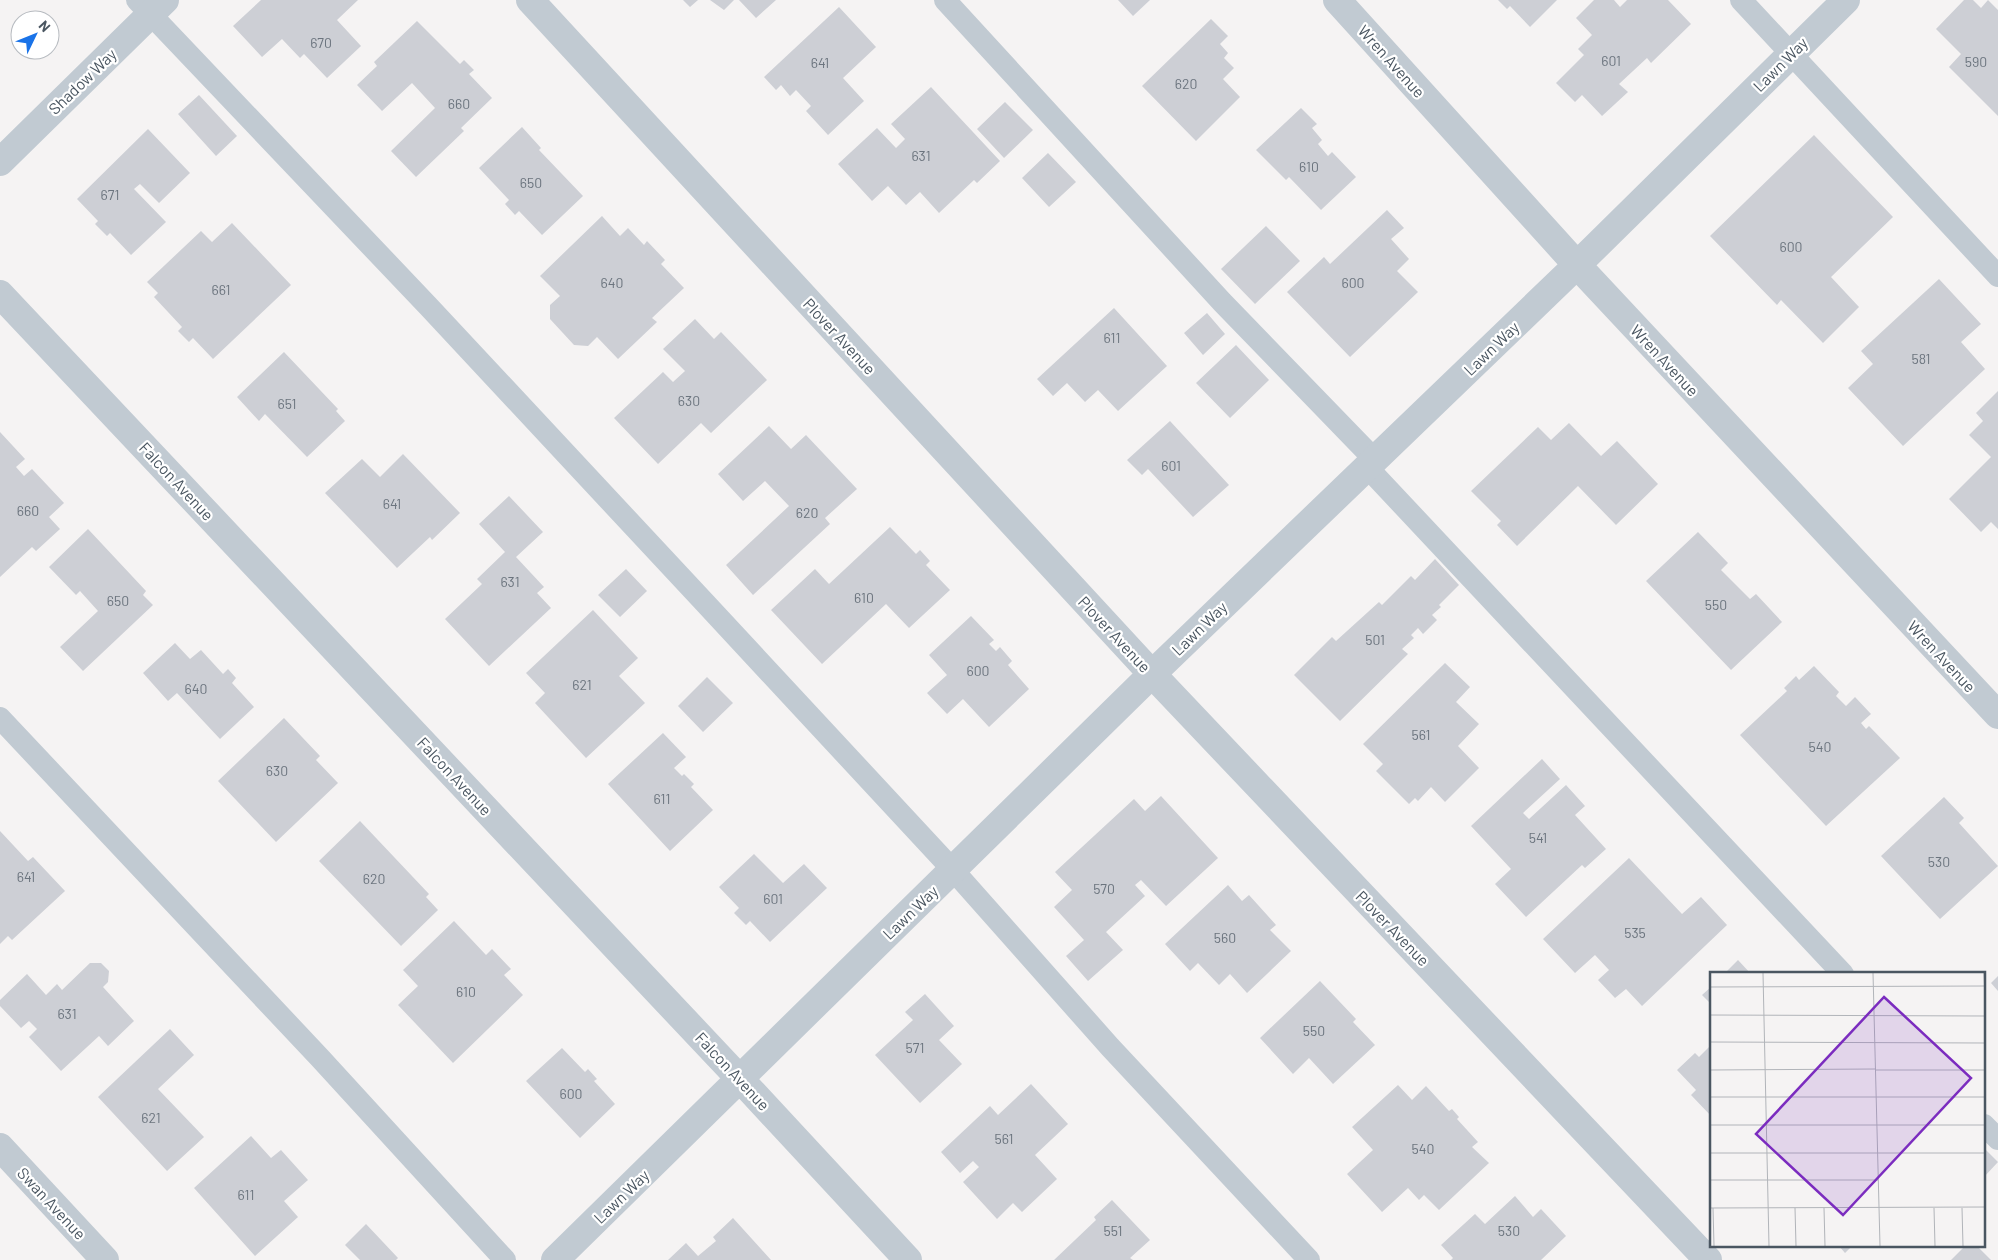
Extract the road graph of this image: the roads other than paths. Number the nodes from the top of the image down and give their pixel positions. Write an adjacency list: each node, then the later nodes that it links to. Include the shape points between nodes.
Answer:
1 (530, 0): 13 (street, Plover Avenue)
2 (945, 0): 12 (lane)
3 (1337, 0): 9 (street, Wren Avenue)
4 (1741, 0): 7 (lane)
5 (1846, 0): 7 (street, Lawn Way)
6 (150, 5): 8 (street, Shadow Way); 16 (lane)
7 (1791, 54): 9 (street, Lawn Way); 10 (lane)
8 (0, 162)
9 (1577, 265): 12 (street, Lawn Way); 14 (street, Wren Avenue)
10 (1998, 276)
11 (0, 294): 18 (street, Falcon Avenue)
12 (1371, 463): 13 (street, Lawn Way); 17 (lane)
13 (1152, 674): 16 (street, Lawn Way); 27 (street, Plover Avenue)
14 (1998, 715)
15 (0, 718): 23 (lane)
16 (952, 870): 18 (street, Lawn Way); 26 (lane, via 1110,1047)
17 (1841, 972)
18 (740, 1079): 24 (street, Lawn Way); 25 (street, Falcon Avenue)
19 (1986, 1126): 20 (lane)
20 (1998, 1139)
21 (0, 1147): 22 (street, Swan Avenue)
22 (105, 1260)
23 (505, 1260)
24 (556, 1260)
25 (908, 1260)
26 (1310, 1260)
27 (1708, 1260)

